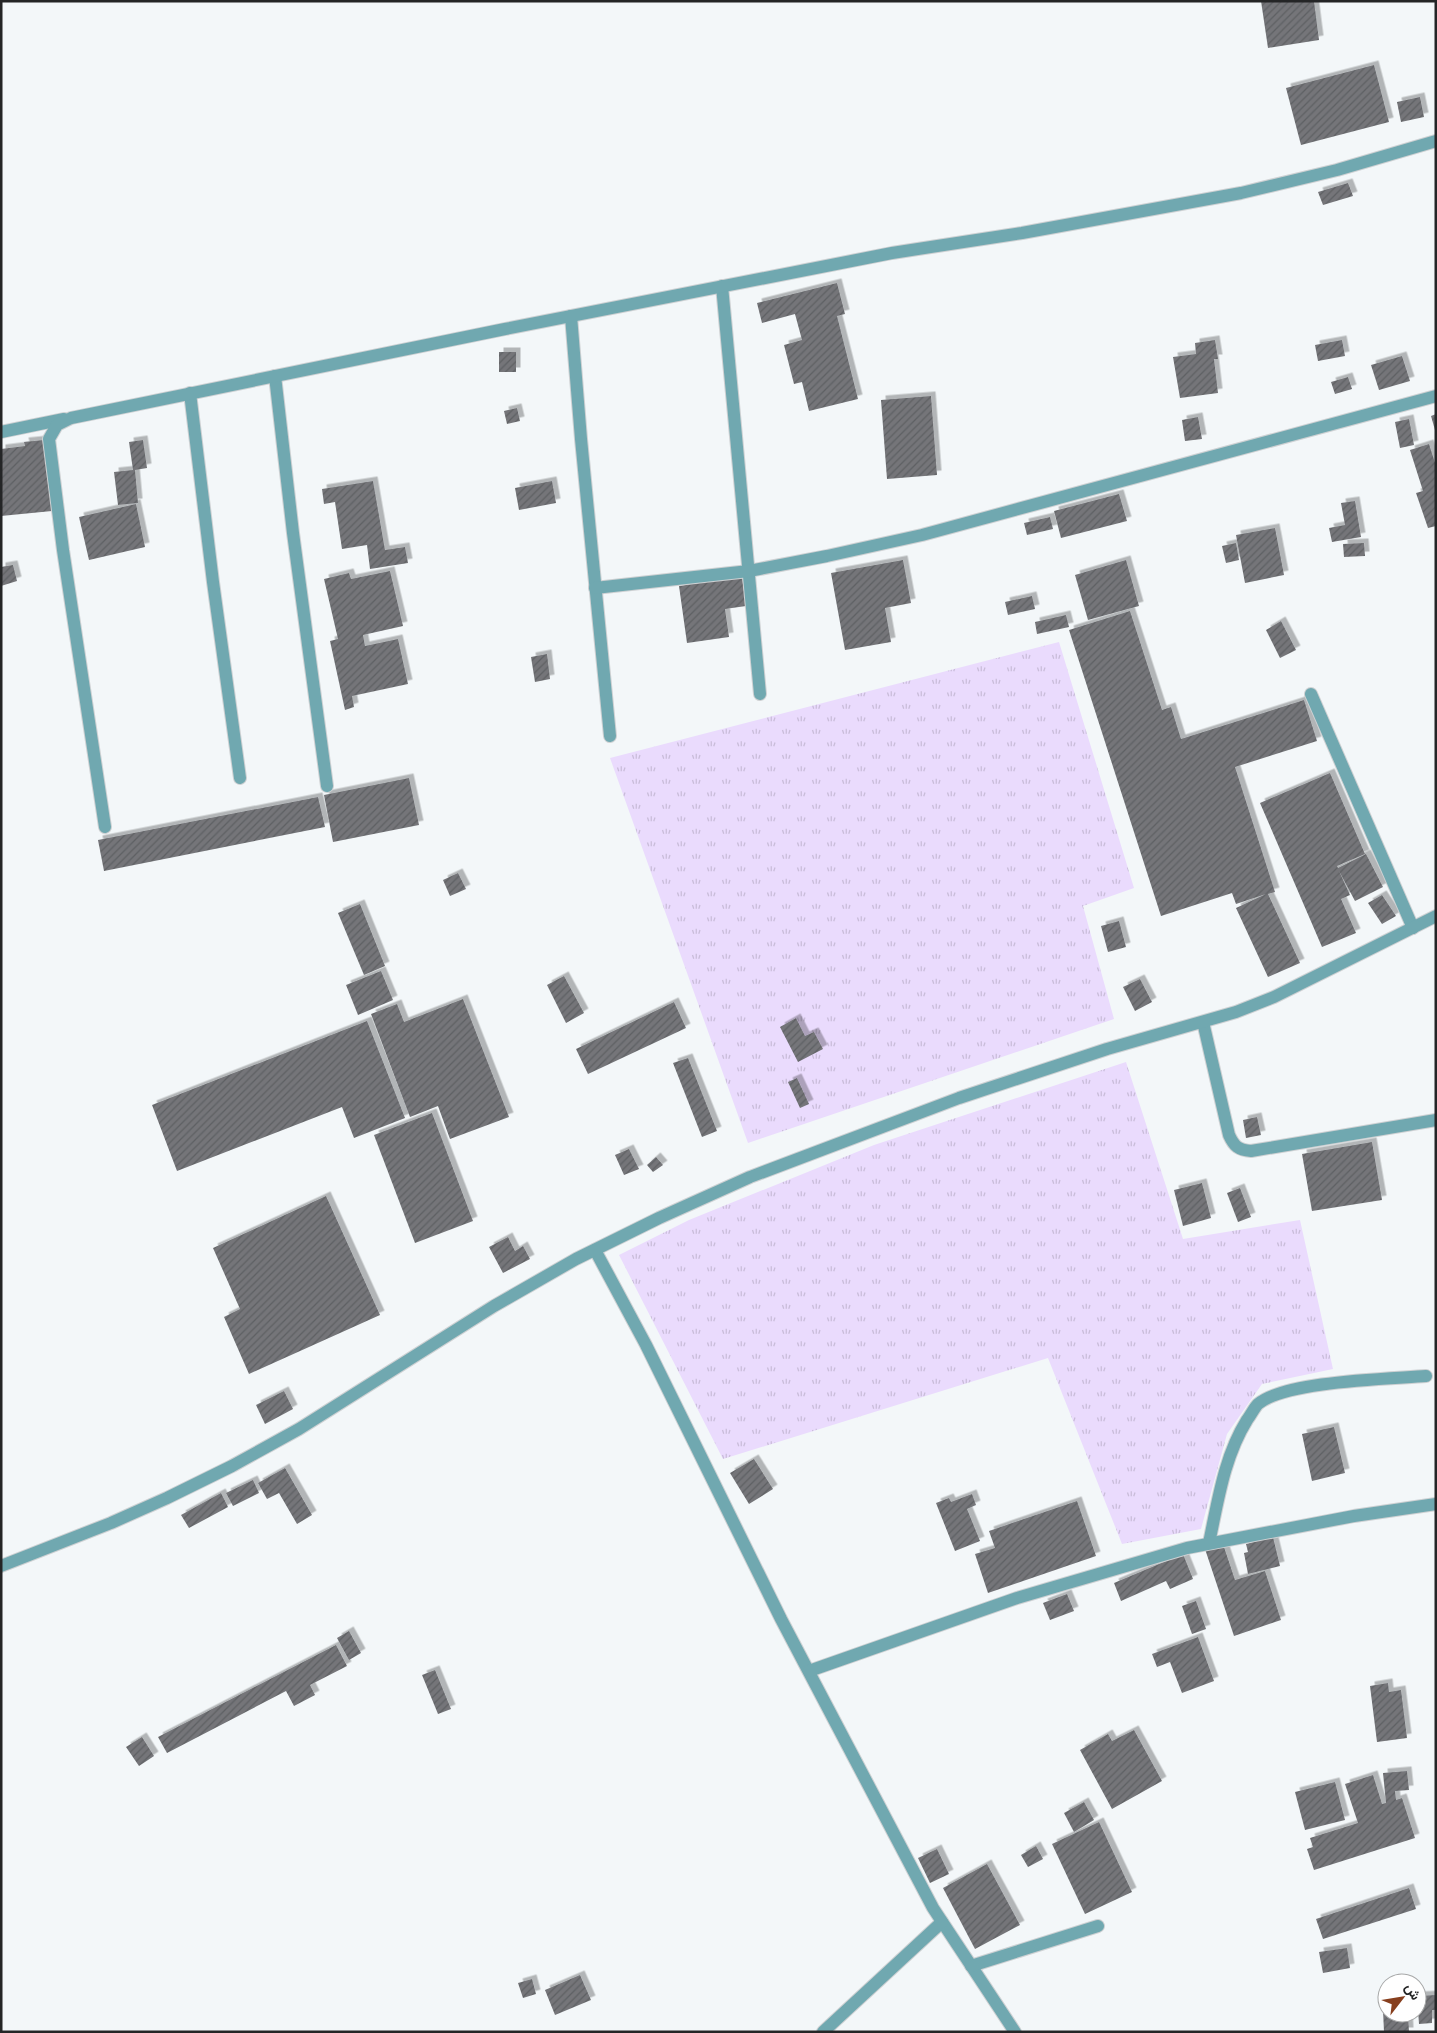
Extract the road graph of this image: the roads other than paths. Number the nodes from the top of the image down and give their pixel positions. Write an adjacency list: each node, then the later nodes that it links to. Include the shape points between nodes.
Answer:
1 (1436, 141): 2 (street, via 1337,170 1241,193)
2 (722, 286): 3 (street); 9 (street)
3 (571, 316): 4 (street); 10 (street)
4 (275, 376): 5 (street); 15 (street)
5 (190, 393): 7 (street); 14 (street)
6 (1436, 396): 9 (street, via 922,535)
7 (71, 418): 8 (street); 16 (street, via 57,424 49,440)
8 (1, 432)
9 (749, 571): 10 (street); 11 (street)
10 (595, 588): 13 (street)
11 (760, 694)
12 (1311, 694): 18 (street)
13 (610, 736)
14 (240, 778)
15 (327, 786)
16 (105, 827)
17 (1436, 916): 18 (street)
18 (1413, 928): 19 (street, via 1274,997)
19 (1203, 1022): 20 (street, via 1229,1135 1234,1145 1242,1150); 21 (street, via 1107,1049 958,1098 750,1177)
20 (1436, 1120)
21 (595, 1250): 25 (street, via 494,1306 299,1429 232,1466 111,1523); 26 (street)
22 (1426, 1376): 24 (street, via 1348,1381 1272,1395 1257,1405 1226,1465)
23 (1436, 1504): 24 (street)
24 (1209, 1543): 26 (street, via 1017,1598)
25 (1, 1566)
26 (809, 1671): 27 (street)
27 (942, 1922): 29 (street); 30 (street)
28 (1098, 1926): 29 (street)
29 (971, 1966): 31 (street)
30 (823, 2032)
31 (1015, 2032)

